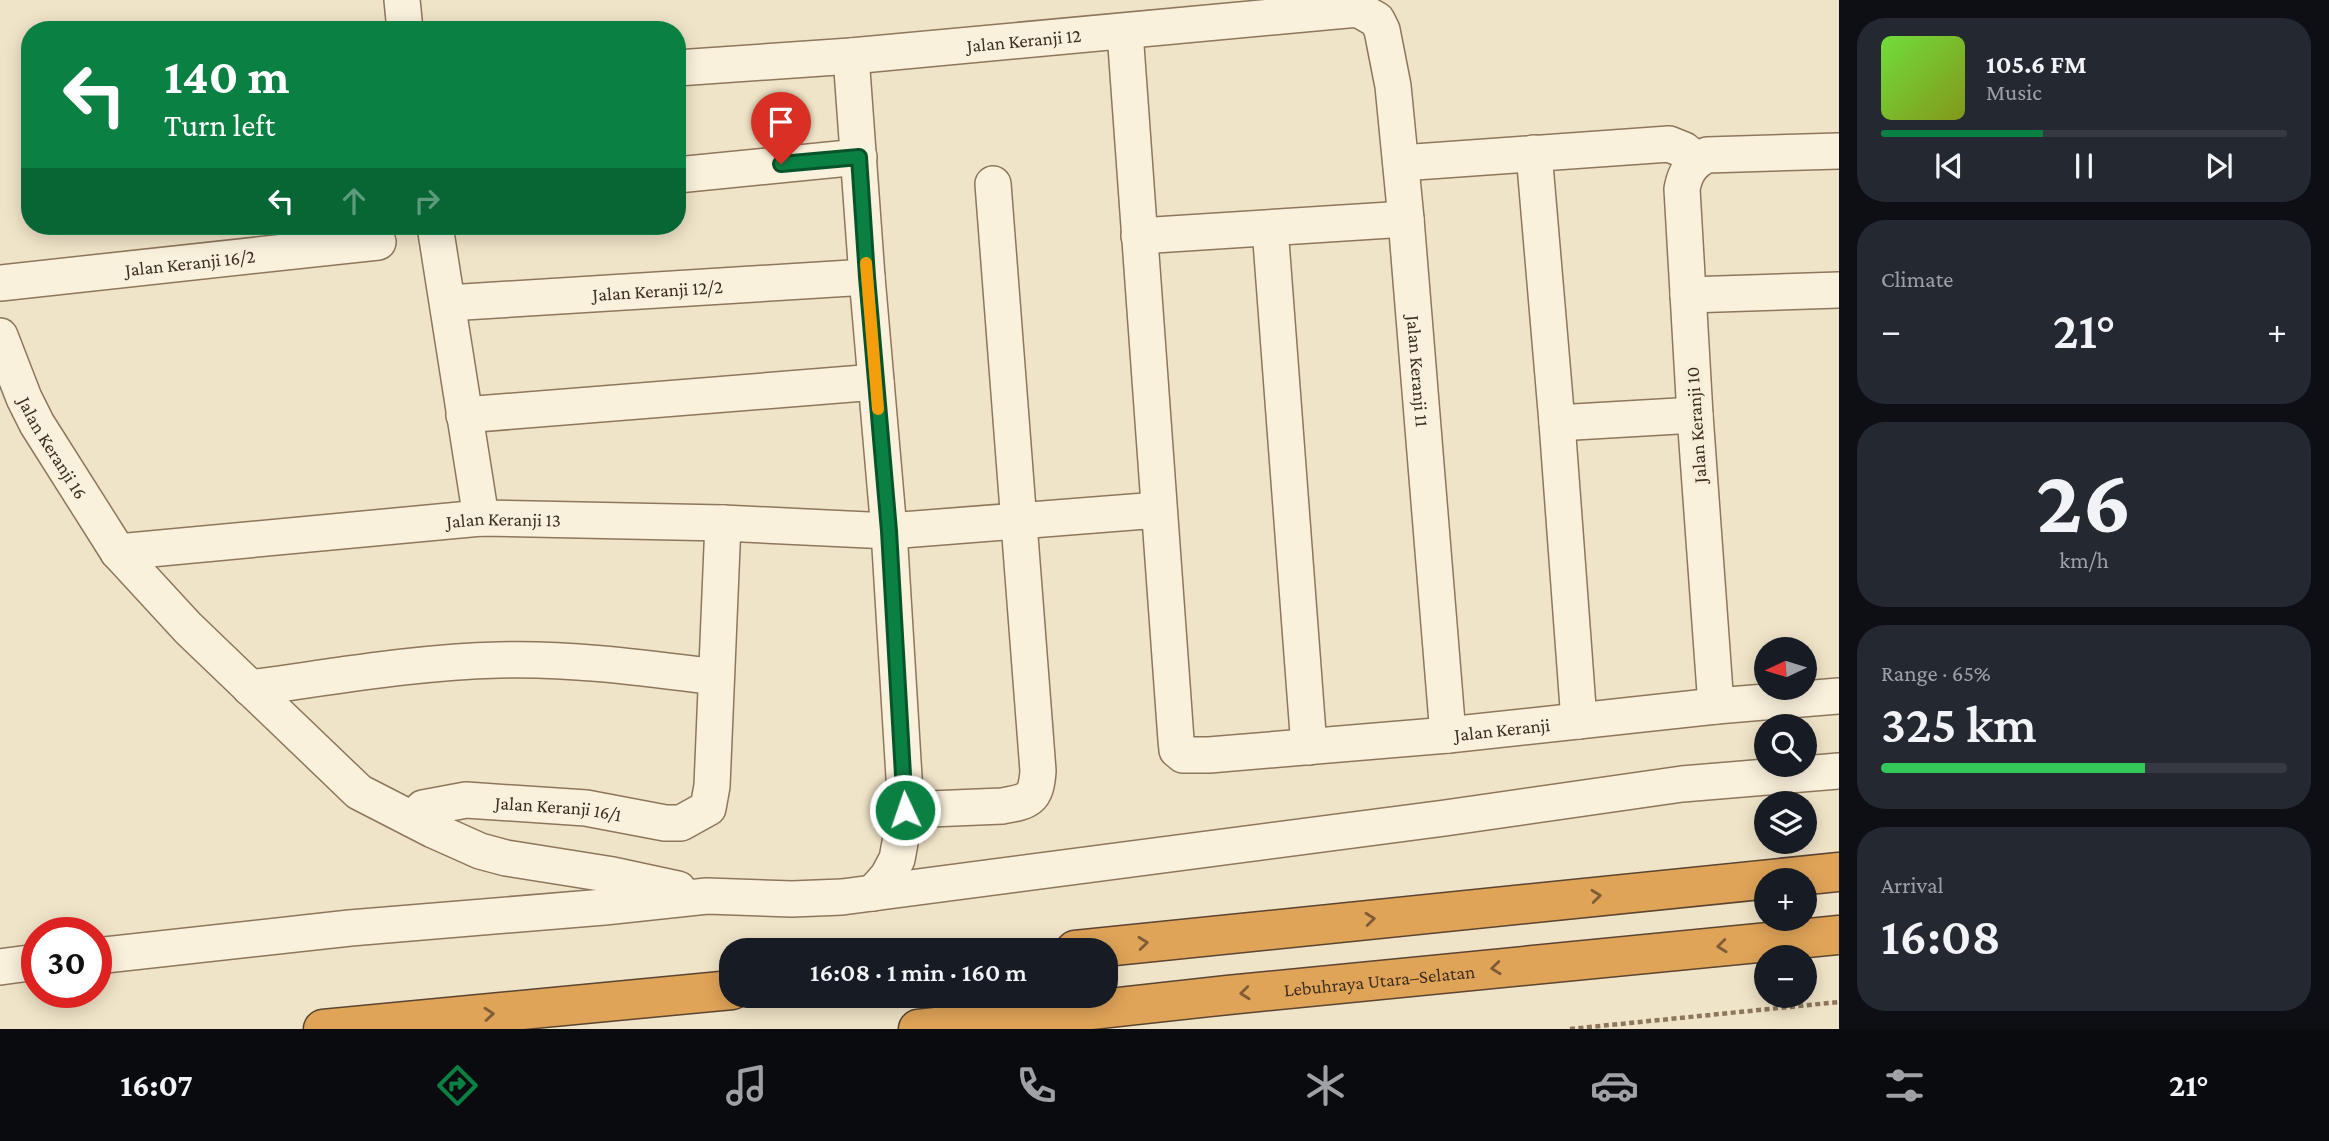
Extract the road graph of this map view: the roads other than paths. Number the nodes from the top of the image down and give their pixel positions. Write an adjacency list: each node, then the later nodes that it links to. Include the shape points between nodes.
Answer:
1 (402, 0): 3 (street)
2 (1368, 14): 4 (street, Jalan Keranji 12, via 1358,9); 11 (street, Jalan Keranji 11, via 1377,20 1387,46)
3 (404, 21)
4 (1125, 33): 5 (street, Jalan Keranji 12); 17 (street)
5 (851, 56): 6 (street, Jalan Keranji 12); 9 (street)
6 (686, 67)
7 (1839, 151): 10 (street)
8 (1534, 153): 10 (street, via 1669,145); 11 (street); 28 (street)
9 (859, 157): 12 (street); 19 (street)
10 (1702, 158): 22 (street, Jalan Keranji 10, via 1684,177 1682,189)
11 (1401, 163): 14 (street, Jalan Keranji 11)
12 (686, 174)
13 (993, 184): 31 (street)
14 (1406, 219): 15 (street); 40 (street, Jalan Keranji 11)
15 (1270, 228): 17 (street); 41 (street)
16 (437, 235): 23 (street)
17 (1139, 236): 29 (street)
18 (378, 242): 20 (street, Jalan Keranji 16/2)
19 (867, 277): 23 (street, Jalan Keranji 12/2); 25 (street)
20 (0, 283)
21 (1839, 290): 22 (street)
22 (1688, 295): 27 (street, Jalan Keranji 10)
23 (448, 303): 26 (street)
24 (0, 336): 34 (street, Jalan Keranji 16, via 37,424)
25 (876, 382): 26 (street); 33 (street)
26 (464, 415): 30 (street)
27 (1695, 415): 28 (street); 38 (street, Jalan Keranji 10)
28 (1557, 424): 39 (street)
29 (1158, 510): 31 (street, Jalan Keranji 13); 41 (street, Jalan Keranji, via 1177,750 1191,757)
30 (481, 518): 32 (street, Jalan Keranji 13); 34 (street, Jalan Keranji 13)
31 (1018, 520): 33 (street, Jalan Keranji 13); 43 (street, via 1037,789 1030,798 1002,806)
32 (723, 523): 33 (street, Jalan Keranji 13); 35 (street)
33 (889, 531): 43 (street)
34 (118, 552): 36 (street, Jalan Keranji 16)
35 (716, 677): 36 (street, via 595,662 499,660); 44 (street, Jalan Keranji 16/1, via 708,808 681,822 586,808 466,800 423,808)
36 (250, 688): 44 (street, Jalan Keranji 16, via 359,792)
37 (1839, 696): 38 (street, Jalan Keranji)
38 (1716, 706): 39 (street, Jalan Keranji)
39 (1579, 722): 40 (street, Jalan Keranji)
40 (1448, 735): 41 (street, Jalan Keranji)
41 (1309, 747)
42 (1839, 771): 46 (street, via 1682,784)
43 (905, 810): 46 (street, via 897,859)
44 (412, 819): 47 (street, Jalan Keranji 16, via 506,858 613,874)
45 (1839, 872): 49 (highway, one-way to 45)
46 (873, 892): 47 (street, via 792,899)
47 (707, 896): 50 (street)
48 (1839, 935): 55 (highway, Lebuhraya Utara–Selatan, one-way to 55)
49 (1118, 946)
50 (112, 954)
51 (21, 964): 52 (street)
52 (0, 967)
53 (719, 991): 54 (highway, one-way to 53)
54 (323, 1029)
55 (918, 1029)

